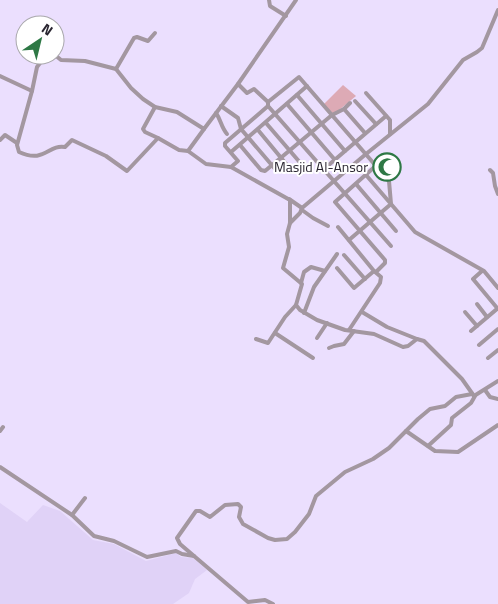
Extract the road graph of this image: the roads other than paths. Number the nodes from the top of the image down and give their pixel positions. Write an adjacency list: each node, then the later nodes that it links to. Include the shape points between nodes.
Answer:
1 (269, 0): 4 (street, via 270,6)
2 (296, 0): 4 (street)
3 (498, 10): 33 (street, via 480,50 463,60 428,104)
4 (286, 16): 10 (street)
5 (155, 33): 8 (street, via 148,41 134,38)
6 (65, 60): 8 (street, via 85,61)
7 (38, 65): 12 (street)
8 (116, 70): 18 (street, via 135,93)
9 (0, 76): 12 (street)
10 (238, 84): 15 (street, via 247,93 254,89); 17 (street)
11 (307, 86): 14 (street); 15 (street, via 297,77); 22 (street)
12 (32, 91): 39 (street)
13 (366, 93): 23 (street)
14 (297, 95): 16 (street); 25 (street)
15 (268, 104): 21 (street); 28 (street)
16 (287, 104): 21 (street); 30 (street)
17 (221, 106): 20 (street); 28 (street, via 238,118)
18 (155, 107): 27 (street, via 177,112); 35 (street, via 142,129)
19 (344, 109): 22 (street); 26 (street, via 352,102); 31 (street)
20 (216, 113): 27 (street); 32 (street)
21 (276, 114): 24 (street); 37 (street)
22 (332, 114): 25 (street); 38 (street)
23 (386, 116): 26 (street); 33 (street, via 391,122)
24 (266, 123): 29 (street); 41 (street)
25 (321, 123): 30 (street); 42 (street)
26 (376, 124): 31 (street)
27 (204, 129): 43 (street)
28 (241, 129): 34 (street); 44 (street, via 225,144)
29 (258, 130): 34 (street); 47 (street)
30 (311, 132): 37 (street); 48 (street)
31 (365, 133): 38 (street)
32 (227, 134)
33 (390, 134): 45 (street)
34 (248, 137): 40 (street); 49 (street)
35 (158, 138): 39 (street, via 127,171 106,156 73,140 65,147 58,146 36,156 19,152); 43 (street)
36 (0, 140): 39 (street, via 5,135)
37 (299, 142): 41 (street); 52 (street)
38 (356, 142): 42 (street); 45 (street)
39 (17, 144)
40 (240, 145): 44 (street); 49 (street, via 261,170)
41 (289, 150): 47 (street); 47 (street, via 303,166 294,172)
42 (345, 151): 48 (street)
43 (188, 152): 51 (street, via 206,164)
44 (231, 152): 51 (street, via 238,162)
45 (366, 154): 50 (street); 56 (street)
46 (388, 155): 50 (street)
47 (281, 158): 49 (street)
48 (335, 160): 52 (street)
49 (272, 165): 53 (street)
50 (376, 166): 55 (street); 61 (street, via 390,181)
51 (231, 167): 60 (street)
52 (324, 169): 56 (street)
53 (276, 170)
54 (490, 170): 59 (street, via 494,173)
55 (366, 175): 57 (street); 61 (street)
56 (334, 181): 58 (street); 62 (street)
57 (356, 184): 58 (street); 63 (street)
58 (345, 192): 64 (street); 68 (street, via 336,204)
59 (498, 194)
60 (289, 199): 62 (street); 65 (street)
61 (391, 204): 63 (street); 77 (street, via 418,235)
62 (302, 209): 65 (street); 66 (street)
63 (381, 214): 64 (street); 69 (street)
64 (371, 222): 68 (street); 71 (street)
65 (290, 223): 79 (street, via 287,234 290,246 283,268)
66 (328, 226)
67 (338, 228): 70 (street)
68 (360, 232): 70 (street); 76 (street, via 385,260)
69 (396, 232)
70 (349, 240): 76 (street)
71 (391, 246)
72 (337, 254): 75 (street)
73 (344, 255): 78 (street)
74 (337, 268): 78 (street, via 354,288)
75 (325, 271): 79 (street, via 311,266 304,272); 86 (street, via 314,287)
76 (375, 271): 78 (street); 84 (street, via 381,281)
77 (482, 271): 80 (street); 83 (street, via 473,280)
78 (365, 279)
79 (301, 283): 82 (street)
80 (498, 288)
81 (477, 304): 87 (street)
82 (296, 305): 86 (street); 93 (street)
83 (498, 308): 87 (street)
84 (362, 312): 91 (street); 96 (street)
85 (465, 312): 89 (street)
86 (304, 313): 88 (street)
87 (487, 317): 89 (street)
88 (327, 323): 91 (street); 94 (street)
89 (477, 326): 92 (street)
90 (498, 329): 97 (street)
91 (352, 330): 96 (street, via 374,334 403,347); 98 (street, via 344,344)
92 (471, 331)
93 (275, 333): 95 (street, via 268,342); 100 (street)
94 (317, 338)
95 (256, 339)
96 (417, 339): 104 (street, via 424,341 462,379)
97 (479, 345)
98 (329, 348)
99 (498, 350): 101 (street)
100 (313, 358)
101 (488, 358)
102 (498, 382): 103 (street)
103 (485, 390): 104 (street); 105 (street, via 490,397)
104 (473, 395): 107 (street, via 456,397 445,406 430,410); 108 (street, via 471,403 453,417 451,425)
105 (498, 398)
106 (498, 425): 108 (street, via 460,452 437,452)
107 (406, 430): 108 (street); 112 (street, via 384,452 345,472 321,492 306,518 292,535 283,540 268,538 243,524 238,504 226,504 210,517 196,512 177,538)
108 (428, 446)
109 (0, 468): 111 (street)
110 (85, 498): 111 (street)
111 (72, 515): 112 (street, via 93,536 114,541 146,557 176,551)
112 (194, 556): 113 (street)
113 (246, 603): 114 (street, via 264,600)
114 (273, 604)

